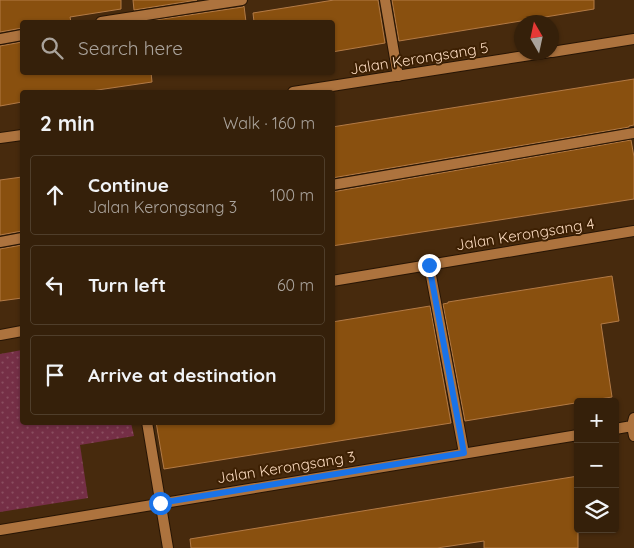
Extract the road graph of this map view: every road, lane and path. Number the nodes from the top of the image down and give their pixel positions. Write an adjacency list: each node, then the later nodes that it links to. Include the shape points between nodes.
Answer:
1 (242, 0): 3 (street)
2 (385, 0): 9 (street)
3 (114, 20)
4 (20, 35): 5 (street)
5 (0, 39)
6 (634, 39): 7 (street, Jalan Kerongsang 5)
7 (559, 51)
8 (514, 58): 9 (street, Jalan Kerongsang 5)
9 (398, 76): 10 (street, Jalan Kerongsang 5)
10 (306, 90)
11 (634, 133): 14 (street)
12 (20, 135): 13 (street)
13 (0, 138)
14 (335, 184)
15 (634, 231): 18 (street, Jalan Kerongsang 4)
16 (20, 238): 17 (street)
17 (0, 242)
18 (429, 265): 19 (street, Jalan Kerongsang 4); 26 (street)
19 (335, 280)
20 (20, 332): 21 (street)
21 (0, 335)
22 (147, 425): 27 (street)
23 (633, 426): 24 (street)
24 (619, 428)
25 (574, 436): 26 (street, Jalan Kerongsang 3)
26 (464, 453): 27 (street, Jalan Kerongsang 3)
27 (160, 503): 28 (street, Jalan Kerongsang 3); 29 (street)
28 (0, 530)
29 (168, 548)

